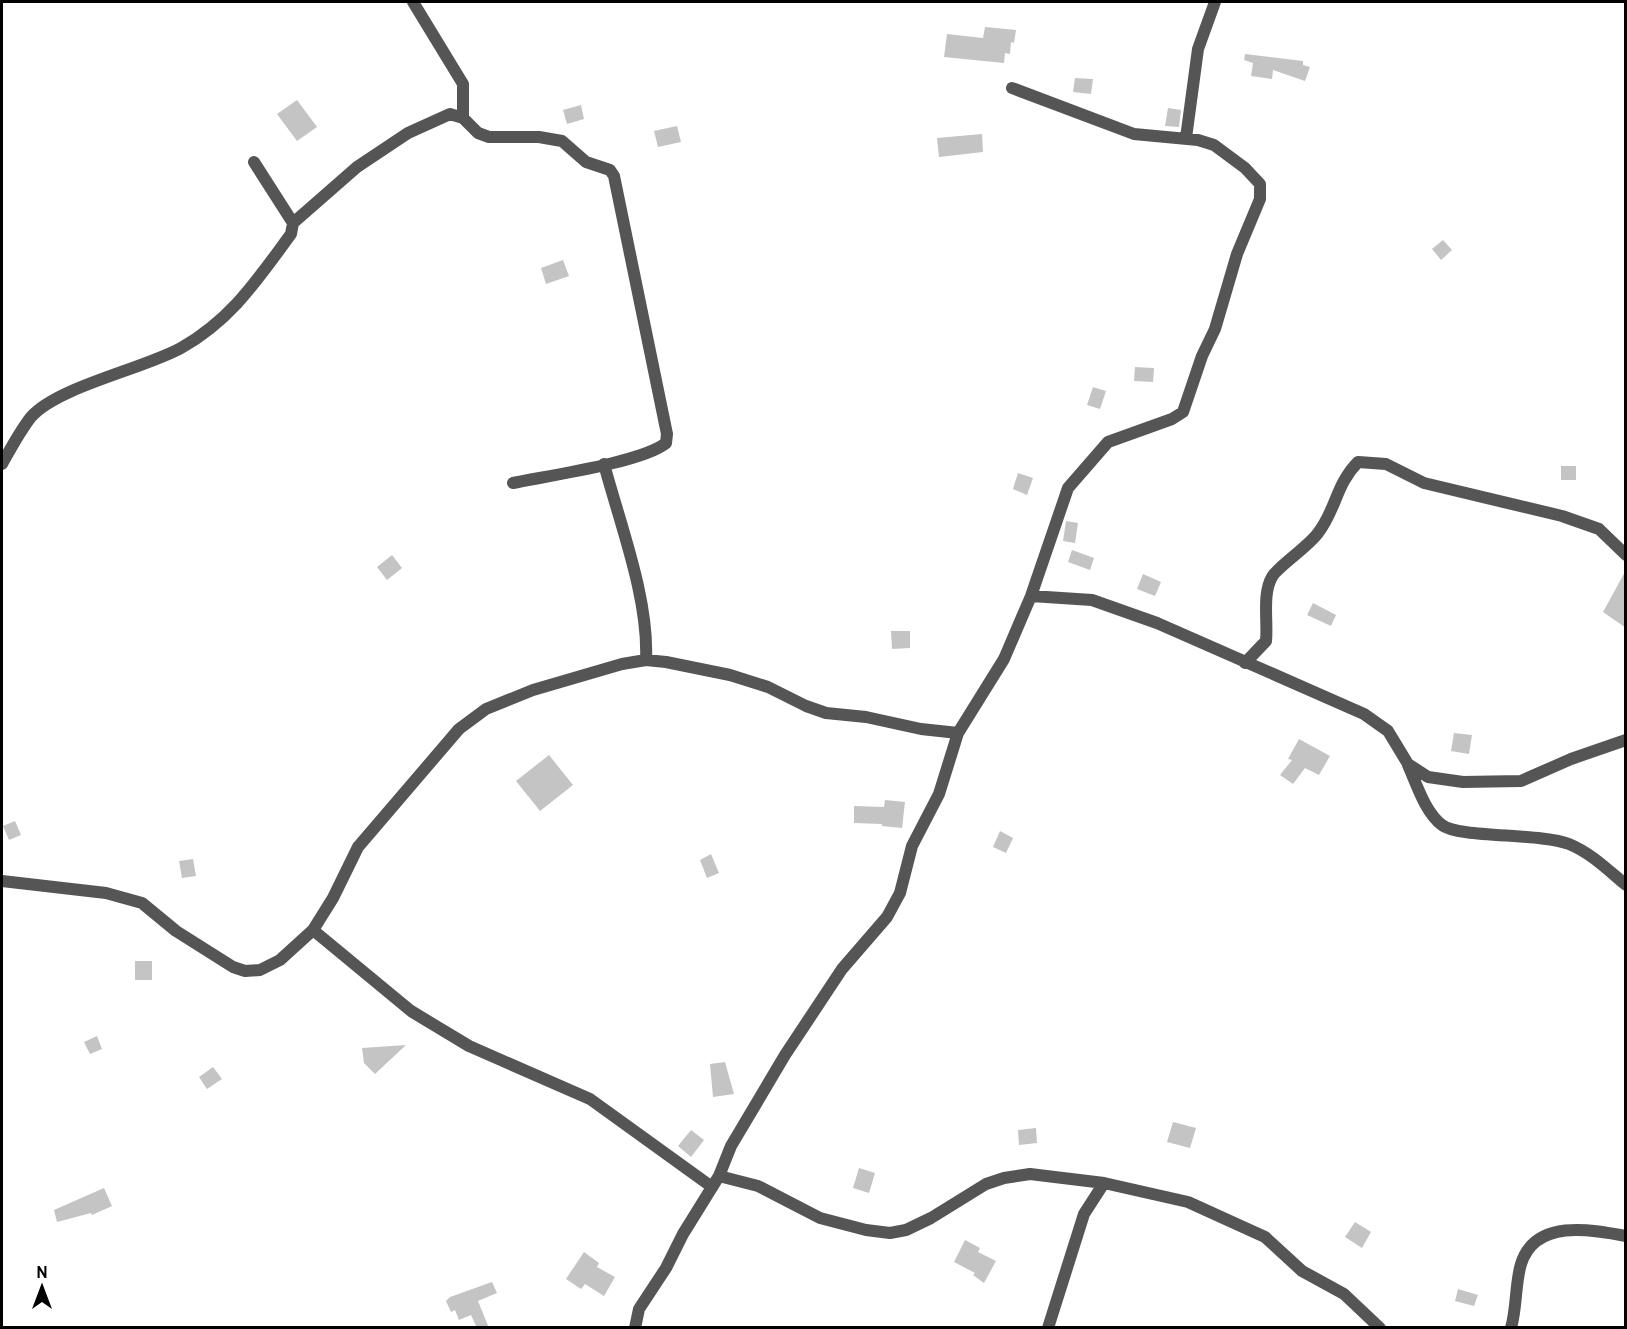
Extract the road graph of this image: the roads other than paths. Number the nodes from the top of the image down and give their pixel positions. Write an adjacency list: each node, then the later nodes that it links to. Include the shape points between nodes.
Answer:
1 (413, 2): 4 (street, via 463,84)
2 (1215, 2): 5 (street, via 1198,49)
3 (1012, 88): 5 (street, via 1134,134)
4 (463, 118): 7 (street, via 450,114 408,133 357,167); 9 (street, via 478,134 489,137 562,141 586,162 615,176 668,434 666,443 658,450)
5 (1186, 138): 12 (street, via 1214,145 1245,168 1260,184 1260,199 1183,412 1108,442 1068,488)
6 (254, 162): 7 (street)
7 (293, 223): 8 (street, via 291,234 234,309 180,349 68,394 32,416)
8 (2, 464)
9 (604, 464): 10 (street); 13 (street, via 648,634)
10 (513, 483)
11 (1626, 555): 14 (street, via 1599,529 1562,516 1424,483 1386,464 1358,462 1344,476 1319,532 1272,576 1266,641)
12 (1031, 596): 14 (street, via 1092,600 1157,623); 16 (street, via 1004,659)
13 (646, 660): 16 (street, via 730,675 826,713); 21 (street, via 533,690 486,709 459,729 358,846)
14 (1245, 663): 18 (street, via 1364,714 1388,731)
15 (1626, 729): 17 (street)
16 (958, 733): 22 (street, via 939,794 912,846 900,892 887,917 842,969 785,1055 731,1146)
17 (1622, 741): 18 (street, via 1521,780 1463,782 1428,777)
18 (1408, 764): 20 (street, via 1431,814 1444,827 1569,844 1596,859)
19 (2, 882): 21 (street, via 106,893 142,903 176,931 232,967 245,971 260,970 280,960)
20 (1626, 885)
21 (313, 930): 24 (street, via 411,1011 469,1046 591,1099)
22 (719, 1176): 23 (street, via 758,1186 820,1218 890,1233 931,1218 986,1184 1004,1178 1030,1174); 24 (street)
23 (1104, 1183): 27 (street, via 1084,1214); 28 (street, via 1188,1202 1265,1237 1302,1270 1344,1294)
24 (712, 1187): 26 (street, via 639,1309)
25 (1626, 1236): 29 (street, via 1566,1229 1534,1243 1521,1263)
26 (635, 1328)
27 (1048, 1328)
28 (1380, 1328)
29 (1511, 1328)

